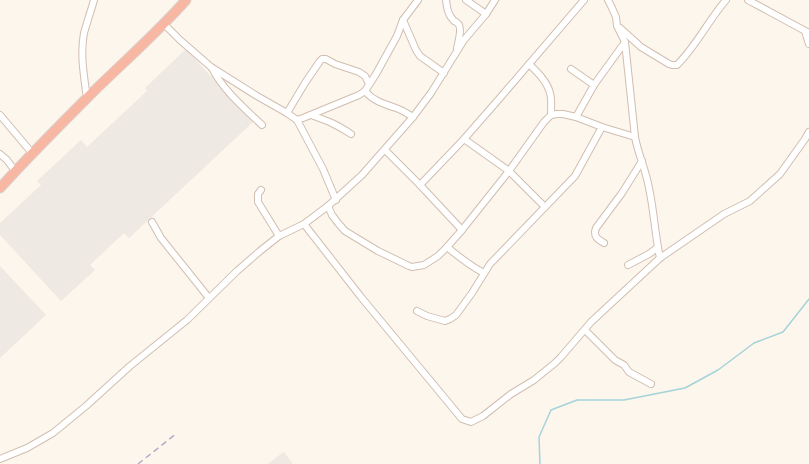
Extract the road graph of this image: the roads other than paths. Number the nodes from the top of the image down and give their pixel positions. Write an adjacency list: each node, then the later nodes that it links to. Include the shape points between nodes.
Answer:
1 (94, 0): 26 (street, via 83,45)
2 (186, 0): 13 (highway)
3 (418, 0): 12 (street)
4 (446, 0): 18 (street, via 450,17 460,27)
5 (466, 0): 11 (street)
6 (495, 0): 11 (street)
7 (584, 0): 19 (street)
8 (608, 0): 14 (street)
9 (726, 0): 14 (street, via 677,65 669,64 641,47)
10 (748, 0): 15 (street)
11 (486, 14): 18 (street)
12 (404, 20): 22 (street, via 420,56); 23 (street)
13 (164, 24): 20 (street); 26 (highway)
14 (617, 26): 16 (street)
15 (807, 32): 17 (street)
16 (625, 42): 24 (street); 38 (street)
17 (809, 44)
18 (457, 51): 22 (street)
19 (529, 64): 30 (street, via 548,87); 39 (street)
20 (211, 67): 27 (street); 34 (street, via 230,93)
21 (571, 69): 24 (street)
22 (444, 73): 31 (street)
23 (369, 84): 25 (street); 27 (street, via 365,76 359,72 326,59 321,60)
24 (594, 85): 32 (street)
25 (365, 91): 29 (street); 31 (street, via 378,102)
26 (87, 98): 41 (highway)
27 (287, 113): 33 (street)
28 (0, 115): 41 (street)
29 (311, 115): 33 (street); 37 (street, via 332,122)
30 (551, 115): 32 (street); 45 (street)
31 (413, 117): 40 (street)
32 (576, 117): 35 (street)
33 (296, 120): 49 (street, via 323,169)
34 (262, 125)
35 (602, 127): 38 (street); 51 (street, via 575,176)
36 (809, 132): 59 (street, via 780,174 750,201 724,214)
37 (350, 134)
38 (635, 137): 43 (street)
39 (464, 139): 45 (street); 46 (street)
40 (385, 150): 46 (street); 49 (street)
41 (32, 153): 44 (highway)
42 (0, 154): 44 (street)
43 (642, 161): 56 (street, via 596,228 596,237); 58 (street, via 649,188)
44 (15, 171): 47 (highway)
45 (509, 171): 51 (street); 54 (street)
46 (420, 185): 54 (street)
47 (0, 188)
48 (261, 190): 55 (street, via 258,202)
49 (336, 200): 50 (street)
50 (328, 206): 53 (street); 57 (street, via 345,231 409,266 424,265)
51 (545, 208): 61 (street)
52 (152, 222): 62 (street, via 161,238)
53 (304, 224): 55 (street); 64 (street, via 462,419 471,422 483,416 534,380 561,357)
54 (462, 230): 57 (street)
55 (279, 236): 62 (street)
56 (604, 243)
57 (447, 247): 61 (street, via 462,260)
58 (658, 248): 59 (street); 60 (street)
59 (660, 258): 64 (street)
60 (628, 265)
61 (484, 273): 63 (street, via 464,304 450,319 445,321)
62 (210, 298): 66 (street, via 53,433 27,448)
63 (416, 311)
64 (585, 330): 65 (street, via 629,372)
65 (651, 384)
66 (0, 459)

